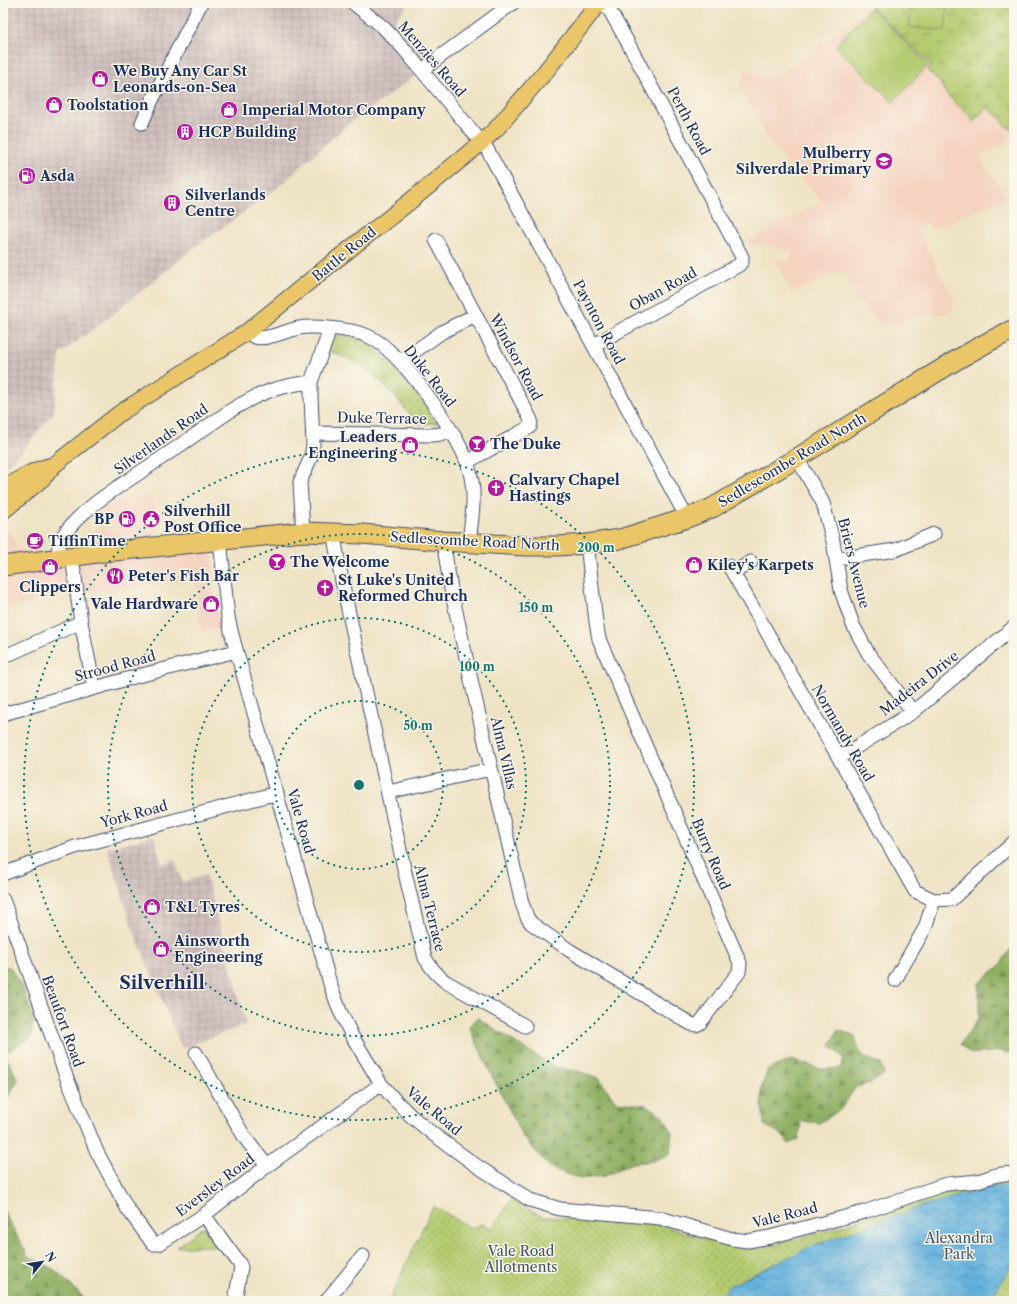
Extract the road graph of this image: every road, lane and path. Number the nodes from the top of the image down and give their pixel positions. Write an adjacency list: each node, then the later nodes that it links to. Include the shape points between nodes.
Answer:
1 (201, 3): 7 (street)
2 (353, 3): 6 (street, Menzies Road, via 383,27)
3 (512, 3): 6 (street)
4 (598, 3): 8 (main road, Battle Road, via 545,72)
5 (604, 3): 10 (street, Perth Road, via 624,35)
6 (422, 70): 8 (street, Menzies Road)
7 (142, 123)
8 (482, 142): 14 (main road, Battle Road); 15 (street, Paynton Road)
9 (436, 240): 11 (street, Windsor Road)
10 (742, 256): 15 (street, Oban Road, via 739,265)
11 (476, 315): 16 (street, via 442,332); 21 (street, Windsor Road, via 531,420 530,427)
12 (328, 328): 14 (street, Duke Road, via 298,328 262,338); 16 (street, Duke Road, via 352,331 370,337 390,351); 17 (street, via 327,338)
13 (1014, 330): 20 (highway, Sedlescombe Road North, via 958,359)
14 (247, 332): 22 (main road, Battle Road, via 120,413)
15 (594, 345): 25 (street, Paynton Road)
16 (400, 362): 18 (street, Duke Road)
17 (311, 382): 19 (street); 33 (street, Silverlands Road, via 274,389 251,398 116,490 88,510 61,539 58,548)
18 (451, 430): 19 (street, Duke Terrace, via 432,435); 21 (street, Duke Road)
19 (313, 433): 26 (street, via 311,457 300,482)
20 (797, 458): 25 (highway, Sedlescombe Road North, via 712,508); 34 (street, Briers Avenue, via 823,503)
21 (467, 462): 31 (street, Duke Road, via 473,502)
22 (54, 465): 23 (main road, Battle Road, via 25,475); 24 (main road, Battle Road, via 44,478)
23 (3, 490)
24 (3, 511)
25 (687, 518): 32 (highway, Sedlescombe Road North, via 620,538)
26 (303, 532): 27 (highway, Sedlescombe Road North); 29 (highway, Sedlescombe Road North)
27 (333, 532): 30 (highway, Sedlescombe Road North); 46 (street, Alma Terrace)
28 (934, 534): 34 (street, via 896,550)
29 (220, 540): 33 (highway, Sedlescombe Road North); 39 (street, Vale Road, via 228,617)
30 (443, 541): 31 (highway, Sedlescombe Road North); 45 (street, Alma Villas, via 451,589)
31 (469, 543): 32 (highway, Sedlescombe Road North, via 533,546)
32 (588, 544): 52 (street, Burry Road, via 599,639 740,963 739,972 696,1025)
33 (65, 557): 36 (highway, Sedlescombe Road North); 37 (street, Silverlands Road)
34 (836, 559): 42 (street, Briers Avenue, via 841,590 853,625 868,652)
35 (751, 562): 44 (street, Normandy Road, via 731,570)
36 (7, 567)
37 (81, 622): 40 (street); 41 (street, Silverlands Road)
38 (1014, 627): 42 (street, Madeira Drive)
39 (236, 651): 41 (street, Strood Road); 47 (street, Vale Road)
40 (3, 657)
41 (94, 687): 43 (street, Strood Road)
42 (913, 712): 44 (street, Madeira Drive)
43 (3, 714)
44 (839, 758): 51 (street, Normandy Road, via 915,892)
45 (491, 769): 46 (street); 52 (street, Alma Villas, via 526,917)
46 (388, 792): 54 (street, Alma Terrace, via 425,958 431,968 446,982)
47 (277, 793): 49 (street, York Road, via 75,847); 56 (street, Vale Road, via 331,987 352,1036)
48 (1014, 842): 51 (street, via 952,899)
49 (3, 874)
50 (3, 900): 57 (street, Beaufort Road, via 66,1076)
51 (934, 900): 53 (street, via 925,928)
52 (569, 950)
53 (895, 980)
54 (525, 1026)
55 (196, 1053): 58 (street, via 245,1138)
56 (381, 1084): 58 (street, Eversley Road); 59 (street, Vale Road, via 410,1116 433,1134 530,1200 560,1209 660,1218 732,1239 748,1241 770,1237 864,1212 954,1182)
57 (97, 1152): 60 (street, Eversley Road, via 127,1208 153,1244 160,1244)
58 (267, 1166): 60 (street, Eversley Road)
59 (1014, 1174)
60 (204, 1215): 62 (street, via 241,1267)
61 (363, 1256): 63 (street)
62 (235, 1301)
63 (326, 1301)

